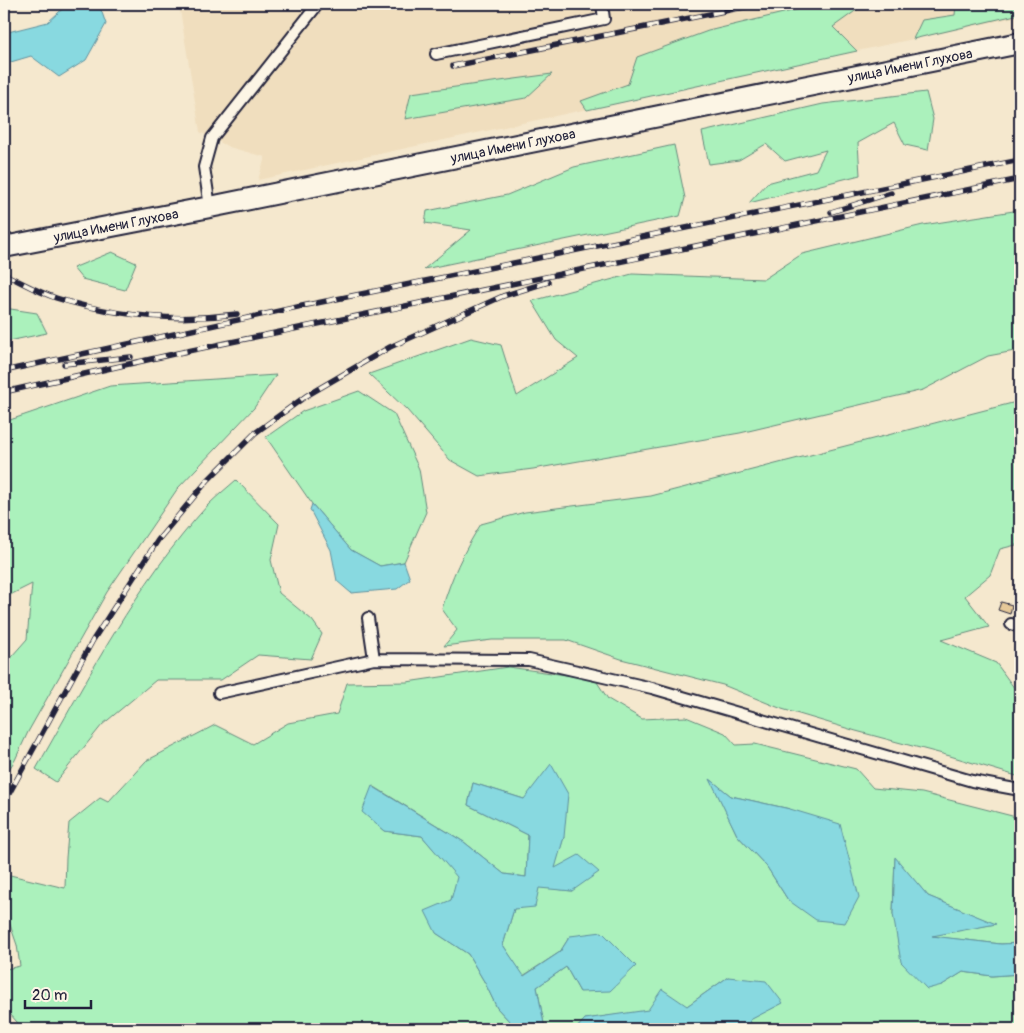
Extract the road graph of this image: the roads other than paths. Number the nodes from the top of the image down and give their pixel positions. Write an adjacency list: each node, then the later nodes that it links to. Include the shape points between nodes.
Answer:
1 (318, 4): 5 (lane, via 212,138 204,168)
2 (602, 4): 4 (lane, via 604,19)
3 (1020, 43): 5 (street, улица Имени Глухова)
4 (436, 54)
5 (210, 208): 6 (street, улица Имени Глухова)
6 (4, 247)
7 (368, 618): 8 (lane)
8 (374, 659): 9 (lane); 10 (lane, via 529,660 652,688 972,782)
9 (219, 693)
10 (1020, 790)

